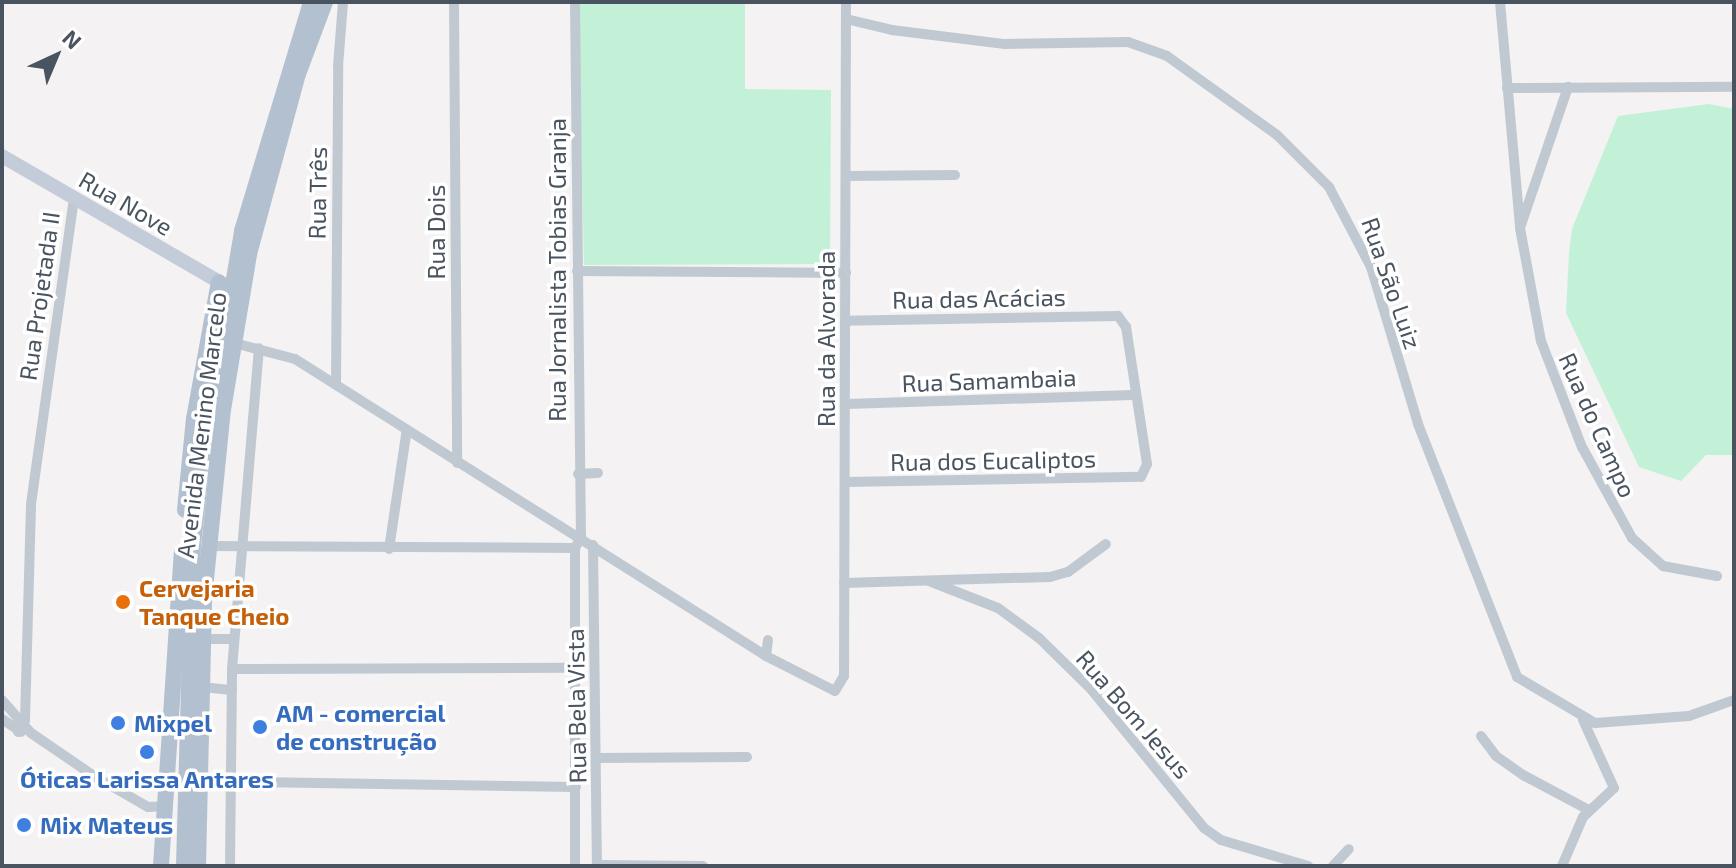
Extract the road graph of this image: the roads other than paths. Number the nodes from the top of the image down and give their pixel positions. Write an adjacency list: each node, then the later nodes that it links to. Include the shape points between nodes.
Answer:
1 (311, 2): 19 (main road, Avenida Menino Marcelo)
2 (325, 2): 21 (main road, Avenida Menino Marcelo, via 267,184)
3 (343, 2): 24 (street, Rua Três)
4 (454, 2): 29 (street, Rua Dois)
5 (575, 2): 17 (street, Rua Jornalista Tobias Granja)
6 (846, 2): 8 (street, Rua da Alvorada)
7 (1500, 2): 11 (street, Rua do Campo)
8 (846, 19): 14 (street, Rua da Alvorada); 55 (street, Rua São Luiz, via 947,39 1005,44 1083,38 1146,47 1218,92 1308,164 1348,215 1371,267 1418,424 1510,666 1525,685)
9 (1568, 87): 10 (street); 11 (street); 16 (street, Rua do Campo)
10 (1734, 87)
11 (1507, 88): 16 (street, Rua do Campo)
12 (2, 156): 15 (street, Rua Nove)
13 (955, 175): 14 (street)
14 (846, 176): 18 (street, Rua da Alvorada)
15 (74, 199): 19 (street, Rua Nove); 54 (street, Rua Projetada II, via 31,504)
16 (1520, 228): 40 (street, Rua do Campo, via 1541,341 1582,447 1616,515 1657,563)
17 (577, 271): 18 (street); 31 (street, Rua Jornalista Tobias Granja)
18 (846, 273): 20 (street, Rua da Alvorada)
19 (224, 285): 23 (main road, Avenida Menino Marcelo); 27 (main road)
20 (845, 321): 25 (street, Rua das Acácias, via 1113,315 1126,327); 26 (street, Rua da Alvorada)
21 (234, 343): 22 (street); 36 (main road, Avenida Menino Marcelo)
22 (259, 348): 24 (street, via 285,355); 37 (street)
23 (215, 382): 27 (main road); 62 (main road, Avenida Menino Marcelo, via 193,545)
24 (336, 385): 28 (street)
25 (1133, 395): 26 (street, Rua Samambaia); 32 (street, Rua dos Eucaliptos, via 1147,464 1141,477)
26 (846, 404): 32 (street, Rua da Alvorada)
27 (197, 405): 66 (main road)
28 (407, 429): 29 (street); 39 (street)
29 (457, 463): 33 (street)
30 (598, 473): 31 (street)
31 (578, 474): 33 (street, Rua Jornalista Tobias Granja)
32 (845, 482): 42 (street, Rua da Alvorada)
33 (581, 537): 35 (street); 38 (street)
34 (1106, 544): 41 (street, via 1068,572 1050,577)
35 (593, 545): 46 (street); 60 (street, Rua Bela Vista)
36 (208, 546): 37 (street); 43 (main road, Avenida Menino Marcelo)
37 (239, 547): 39 (street); 44 (street)
38 (575, 548): 39 (street); 47 (street, Rua Bela Vista)
39 (389, 549)
40 (1717, 576)
41 (929, 581): 42 (street); 78 (street, Rua Bom Jesus, via 998,608 1039,638 1091,689 1204,828 1221,840)
42 (844, 583): 46 (street, Rua da Alvorada, via 840,687 829,691)
43 (203, 639): 44 (street); 49 (main road, Avenida Menino Marcelo)
44 (234, 639): 48 (street)
45 (768, 640): 46 (street)
46 (766, 656)
47 (575, 668): 48 (street); 63 (street, Rua Bela Vista)
48 (232, 669): 50 (street)
49 (202, 687): 50 (street); 62 (main road, Avenida Menino Marcelo)
50 (232, 690): 61 (street)
51 (2, 700): 54 (street)
52 (1734, 700): 55 (street, via 1689,716)
53 (2, 719): 56 (street)
54 (25, 720): 56 (street, Rua Projetada II); 57 (street)
55 (1583, 720): 67 (street, via 1614,788)
56 (18, 732): 57 (street)
57 (31, 733): 66 (street, via 148,807)
58 (1481, 736): 67 (street, via 1496,756 1525,776)
59 (747, 757): 60 (street)
60 (598, 758): 64 (street, Rua Bela Vista)
61 (230, 783): 62 (street); 63 (street); 74 (street)
62 (191, 784): 66 (main road); 68 (main road, Avenida Menino Marcelo); 73 (main road, Avenida Menino Marcelo)
63 (576, 787): 65 (street, Rua Bela Vista)
64 (597, 802): 65 (street); 76 (street, Rua Bela Vista)
65 (577, 803): 75 (street, Rua Bela Vista)
66 (167, 806): 70 (main road)
67 (1589, 810): 80 (street, via 1568,841)
68 (185, 836): 71 (main road); 72 (main road, Avenida Menino Marcelo)
69 (1349, 849): 79 (street)
70 (161, 866)
71 (171, 866)
72 (184, 866)
73 (198, 866)
74 (230, 866)
75 (575, 866)
76 (597, 866): 77 (street)
77 (703, 866)
78 (1308, 866)
79 (1333, 866)
80 (1562, 866)

